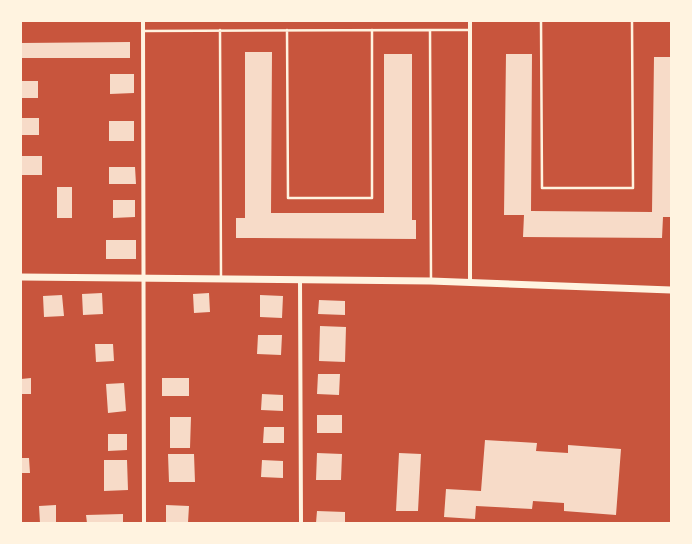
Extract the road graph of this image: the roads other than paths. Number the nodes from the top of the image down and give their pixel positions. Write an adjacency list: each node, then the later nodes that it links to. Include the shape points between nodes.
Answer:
1 (143, 21): 10 (street)
2 (470, 21): 9 (street)
3 (541, 21): 4 (lane, via 542,188 633,188)
4 (632, 21)
5 (220, 30): 6 (lane); 10 (lane); 13 (lane)
6 (287, 30): 7 (lane); 7 (lane, via 288,198 372,198)
7 (372, 30): 8 (lane)
8 (430, 30): 9 (lane); 15 (lane)
9 (470, 30): 16 (street)
10 (143, 31): 12 (street)
11 (21, 276): 12 (street)
12 (143, 277): 13 (street); 18 (street)
13 (221, 278): 14 (street)
14 (300, 278): 15 (street); 19 (street)
15 (431, 281): 16 (street)
16 (470, 282): 17 (street)
17 (671, 290)
18 (144, 523)
19 (301, 523)

